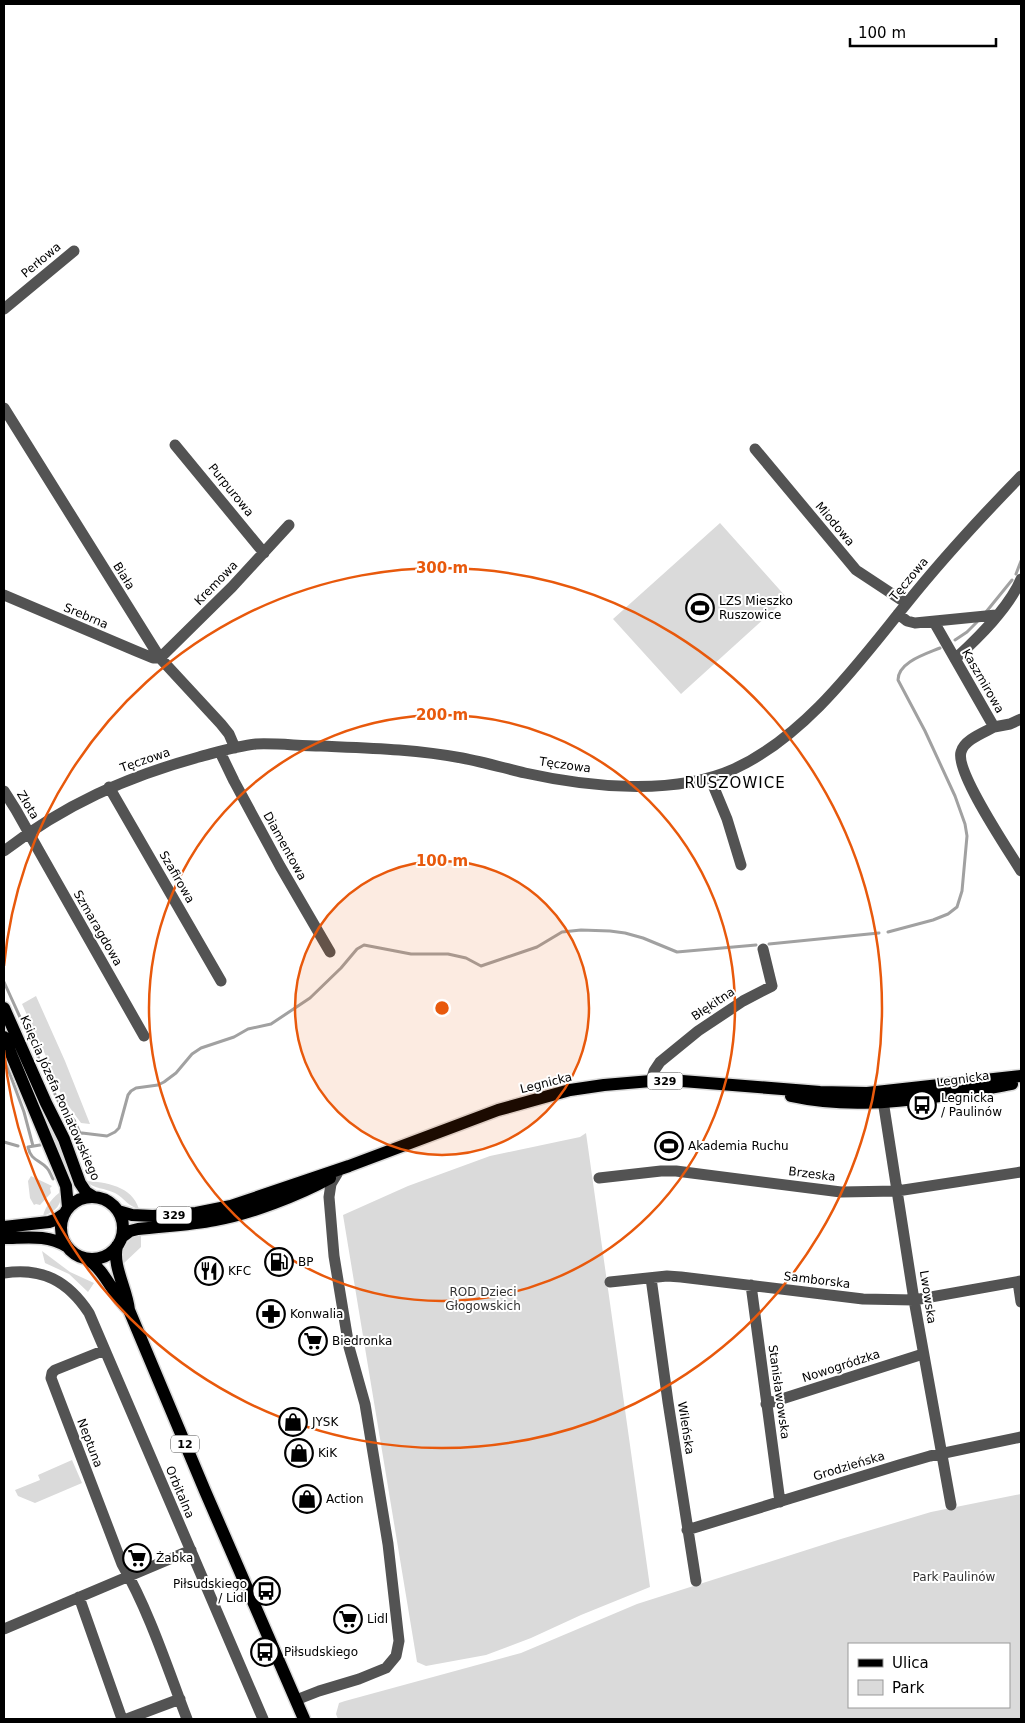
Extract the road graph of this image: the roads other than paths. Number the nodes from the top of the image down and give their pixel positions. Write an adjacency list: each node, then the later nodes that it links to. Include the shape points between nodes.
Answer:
1 (74, 250): 2 (street, Perłowa)
2 (4, 309)
3 (4, 408): 15 (street, Biała)
4 (175, 445): 8 (street, Purpurowa)
5 (755, 449): 11 (street, Miodowa, via 856,570)
6 (1021, 476): 11 (street, Tęczowa, via 966,533)
7 (289, 525): 8 (street, Kremowa)
8 (264, 553): 15 (street, Kremowa)
9 (1021, 579): 13 (street)
10 (4, 595): 15 (street, Srebrna, via 153,658)
11 (906, 603): 12 (street, Tęczowa)
12 (898, 614): 14 (street, via 915,623); 21 (street, Tęczowa, via 848,675 787,736 748,761)
13 (996, 616): 14 (street); 16 (street)
14 (934, 622): 16 (street, Kaszmirowa)
15 (160, 658): 19 (street, Biała, via 221,724)
16 (954, 659): 18 (street, Kaszmirowa)
17 (1021, 719): 18 (street, Kaszmirowa)
18 (994, 727): 27 (street, via 964,746 960,758 968,782)
19 (235, 748): 20 (street, Tęczowa); 21 (street, Tęczowa, via 256,744 425,752 554,778 623,786)
20 (220, 752): 22 (street, Tęczowa, via 164,767); 29 (street, Diamentowa)
21 (710, 778): 26 (street)
22 (109, 787): 24 (street, Tęczowa); 30 (street, Szafirowa)
23 (4, 791): 24 (street, Złota)
24 (29, 833): 25 (street, Tęczowa); 32 (street, Szmaragdowa)
25 (4, 851)
26 (741, 865)
27 (1021, 871)
28 (763, 949): 35 (street, Błękitna, via 772,986 698,1031 660,1062)
29 (330, 952)
30 (221, 981)
31 (4, 1008): 45 (main road, Księcia Józefa Poniatowskiego, via 64,1139 78,1179 83,1188)
32 (144, 1036)
33 (4, 1037): 47 (main road, via 66,1184)
34 (1021, 1076): 37 (main road, Legnicka / 329)
35 (650, 1081): 37 (main road, Legnicka / 329, via 760,1088 830,1103 866,1104); 38 (main road, Legnicka / 329, via 570,1090 533,1099)
36 (1021, 1082): 37 (main road, Legnicka / 329, via 991,1089)
37 (882, 1097): 44 (street, Lwowska)
38 (349, 1166): 40 (main road, Legnicka / 329); 42 (main road, Legnicka / 329)
39 (1021, 1172): 44 (street, Brzeska)
40 (337, 1174): 43 (main road, Legnicka / 329); 46 (street)
41 (599, 1178): 44 (street, Brzeska, via 676,1171 841,1192)
42 (297, 1183): 43 (street); 48 (main road, Legnicka / 329, via 209,1211 138,1216)
43 (315, 1186): 46 (street); 51 (main road, Legnicka / 329, via 230,1217 130,1231)
44 (897, 1191): 59 (street, Lwowska)
45 (94, 1196): 47 (main road, via 77,1200); 48 (main road, via 106,1200)
46 (329, 1197): 76 (street, via 349,1346 365,1404 388,1544 399,1641 396,1656 386,1668)
47 (66, 1210): 49 (main road, via 49,1222); 52 (main road, via 60,1230)
48 (118, 1211): 51 (main road, 12, via 123,1224)
49 (4, 1227)
50 (4, 1238): 52 (main road, 12, via 47,1238)
51 (119, 1242): 53 (main road, via 112,1252 100,1258); 61 (main road, 12, via 116,1259)
52 (66, 1246): 53 (main road, 12)
53 (87, 1259): 61 (main road, 12, via 102,1272)
54 (4, 1272): 62 (street, Orbitalna, via 31,1271 68,1288 89,1313)
55 (651, 1278): 56 (street, Samborska); 58 (street, Samborska, via 681,1277); 69 (street, Wileńska)
56 (610, 1282)
57 (1020, 1282): 59 (street, Samborska); 60 (street)
58 (751, 1285): 59 (street, Samborska, via 862,1299); 64 (street, Stanisławowska)
59 (914, 1300): 63 (street, Lwowska)
60 (1021, 1302)
61 (129, 1310): 76 (main road, 12)
62 (105, 1350): 70 (street, Orbitalna); 71 (street, Neptuna, via 55,1370 51,1378)
63 (924, 1354): 64 (street, Nowogródzka); 66 (street, Lwowska)
64 (766, 1404): 67 (street, Stanisławowska)
65 (1021, 1437): 66 (street, Grodzieńska)
66 (942, 1454): 67 (street, Grodzieńska); 68 (street, Lwowska)
67 (780, 1502): 69 (street, Grodzieńska)
68 (950, 1505)
69 (687, 1530): 72 (street, Wileńska)
70 (191, 1550): 71 (street); 80 (street, Orbitalna)
71 (129, 1576): 73 (street); 75 (street, Neptuna, via 154,1629)
72 (696, 1581)
73 (79, 1597): 74 (street); 77 (street)
74 (4, 1629)
75 (180, 1699): 78 (street); 79 (street, Neptuna)
76 (296, 1700): 81 (main road, 12)
77 (122, 1719)
78 (127, 1719)
79 (187, 1719)
80 (263, 1719)
81 (304, 1719)

